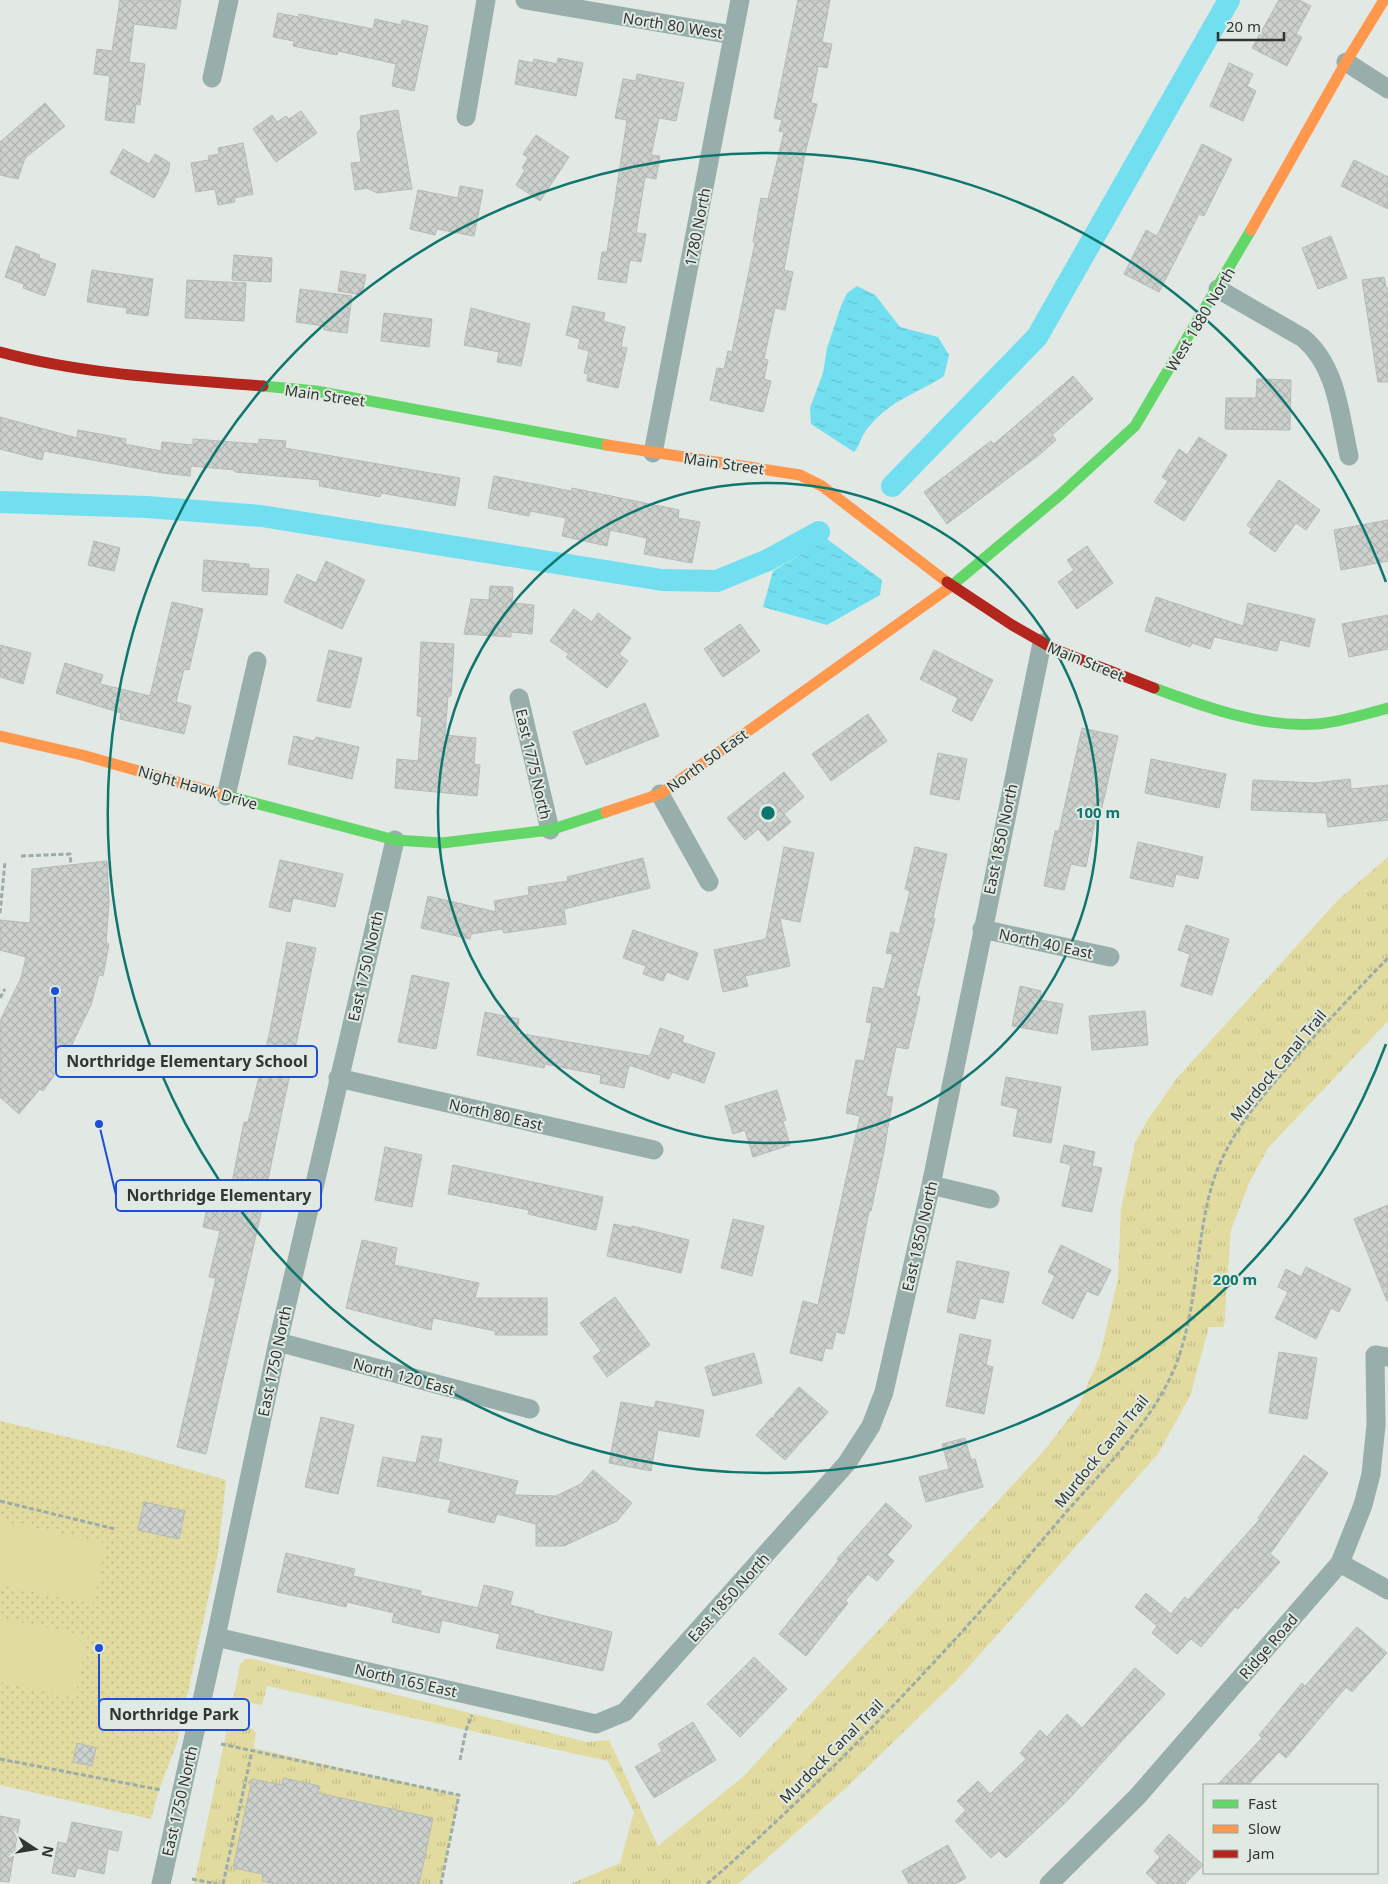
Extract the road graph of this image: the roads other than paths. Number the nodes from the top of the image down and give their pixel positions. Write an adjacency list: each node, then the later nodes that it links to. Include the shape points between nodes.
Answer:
1 (229, 0): 8 (street)
2 (486, 0): 10 (street)
3 (525, 0): 6 (street, North 80 West)
4 (740, 0): 6 (street, 1780 North)
5 (1384, 0): 7 (street, West 1880 North)
6 (733, 34): 13 (street, 1780 North)
7 (1346, 62): 9 (street); 11 (street, West 1880 North)
8 (212, 78)
9 (1388, 89)
10 (466, 117)
11 (1218, 289): 14 (street, via 1315,348 1334,389); 15 (street, West 1880 North, via 1134,426 1061,494)
12 (0, 352): 13 (street, Main Street, via 44,364 110,373 316,391)
13 (653, 453): 15 (street, Main Street, via 800,475 822,486)
14 (1349, 456)
15 (951, 586): 16 (street, Main Street); 21 (street, North 50 East)
16 (1042, 643): 19 (street, Main Street, via 1189,702 1272,722 1342,720); 26 (street, East 1850 North)
17 (257, 661): 22 (street)
18 (519, 698): 23 (street, East 1775 North)
19 (1388, 708)
20 (0, 736): 22 (street, Night Hawk Drive, via 82,755)
21 (660, 794): 23 (street, North 50 East); 25 (street)
22 (226, 796): 24 (street, Night Hawk Drive)
23 (550, 830): 24 (street, North 50 East, via 442,843)
24 (395, 840): 28 (street, East 1750 North)
25 (709, 882)
26 (982, 929): 27 (street, North 40 East); 30 (street, East 1850 North)
27 (1110, 957)
28 (338, 1078): 29 (street, North 80 East); 32 (street, East 1750 North)
29 (654, 1150)
30 (931, 1185): 31 (street); 38 (street, East 1850 North, via 884,1392 871,1426 847,1463 625,1712)
31 (990, 1199)
32 (278, 1342): 34 (street, North 120 East); 37 (street, East 1750 North)
33 (1381, 1356): 35 (street, Ridge Road, via 1371,1474 1363,1505)
34 (530, 1409)
35 (1340, 1564): 36 (street); 40 (street, Ridge Road, via 1137,1798)
36 (1388, 1590)
37 (216, 1637): 38 (street, North 165 East); 39 (street, East 1750 North)
38 (596, 1724)
39 (160, 1884)
40 (1049, 1884)

